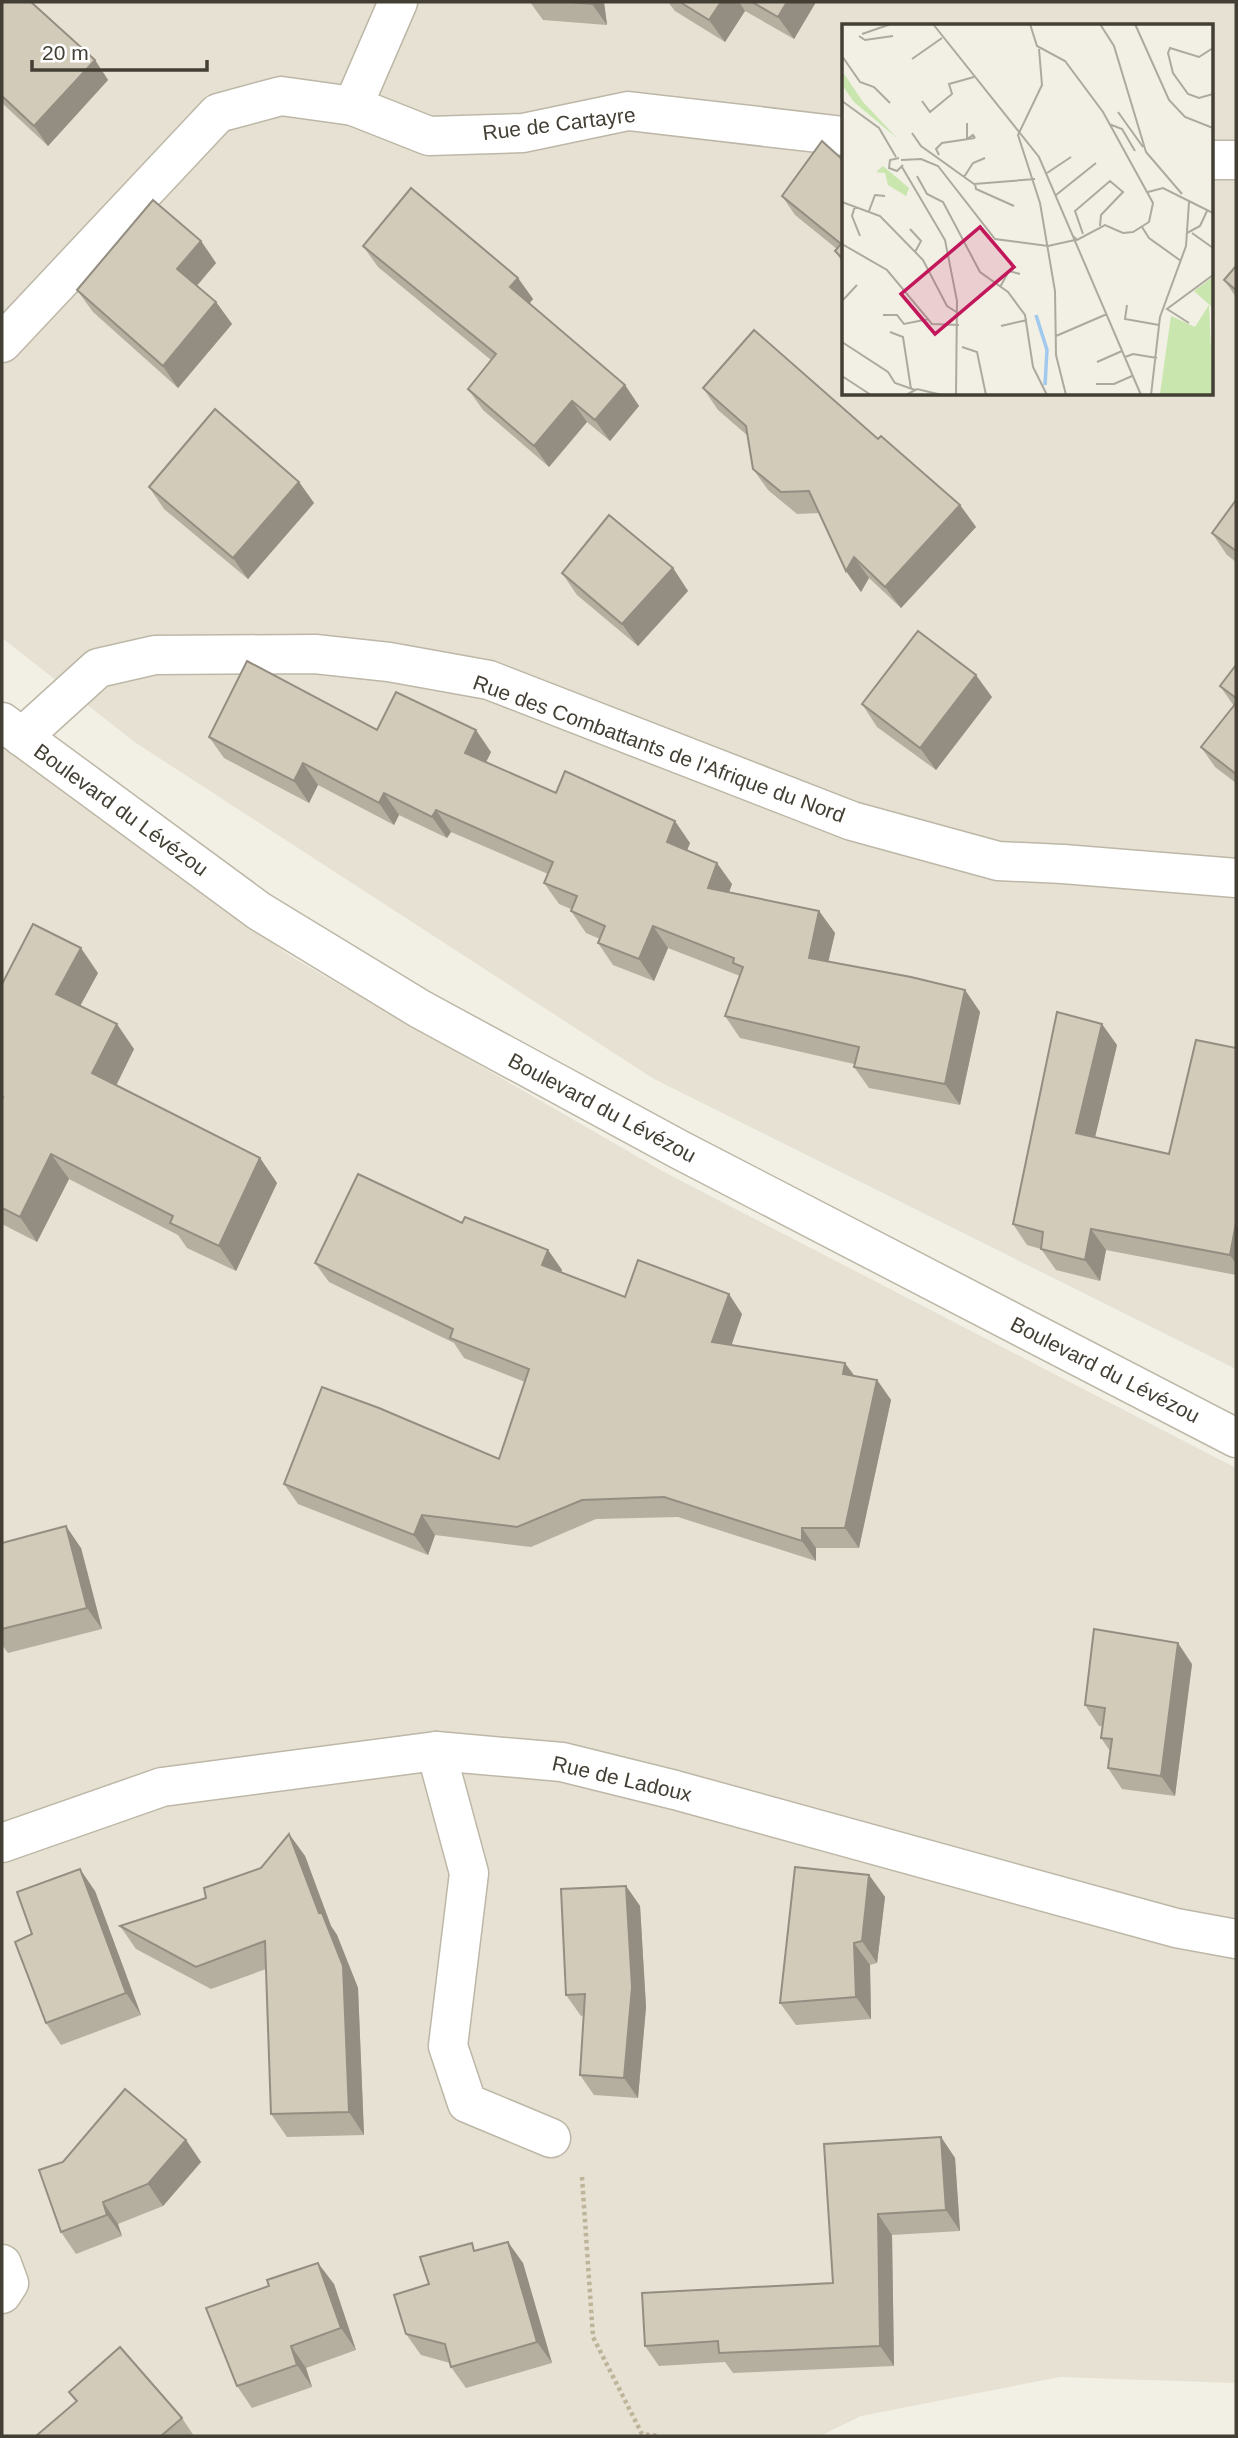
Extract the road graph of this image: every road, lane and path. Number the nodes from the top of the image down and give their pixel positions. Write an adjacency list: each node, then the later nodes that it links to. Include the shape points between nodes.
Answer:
1 (398, 2): 2 (street)
2 (353, 106): 3 (street, Rue de Cartayre, via 429,136 523,133 628,111); 6 (street, Rue de Cartayre, via 281,96 218,113)
3 (842, 136)
4 (1214, 160): 5 (street)
5 (1236, 160)
6 (2, 342)
7 (12, 730): 8 (street, Rue des Combattants de l'Afrique du Nord, via 98,668 155,655 315,654 389,662 489,680 852,821 998,861); 9 (street, Boulevard du Lévézou, via 259,911 420,1009 692,1157)
8 (1236, 878)
9 (1236, 1438)
10 (436, 1751): 11 (street, Rue de Ladoux, via 162,1787); 12 (street, Rue de Ladoux, via 562,1762 1176,1928); 13 (street, via 469,1873 448,2046 467,2103)
11 (2, 1843)
12 (1236, 1939)
13 (551, 2138)
14 (581, 2164): 17 (path, via 593,2337 642,2434)
15 (2, 2264): 16 (street, via 9,2283)
16 (2, 2294)
17 (659, 2436)

